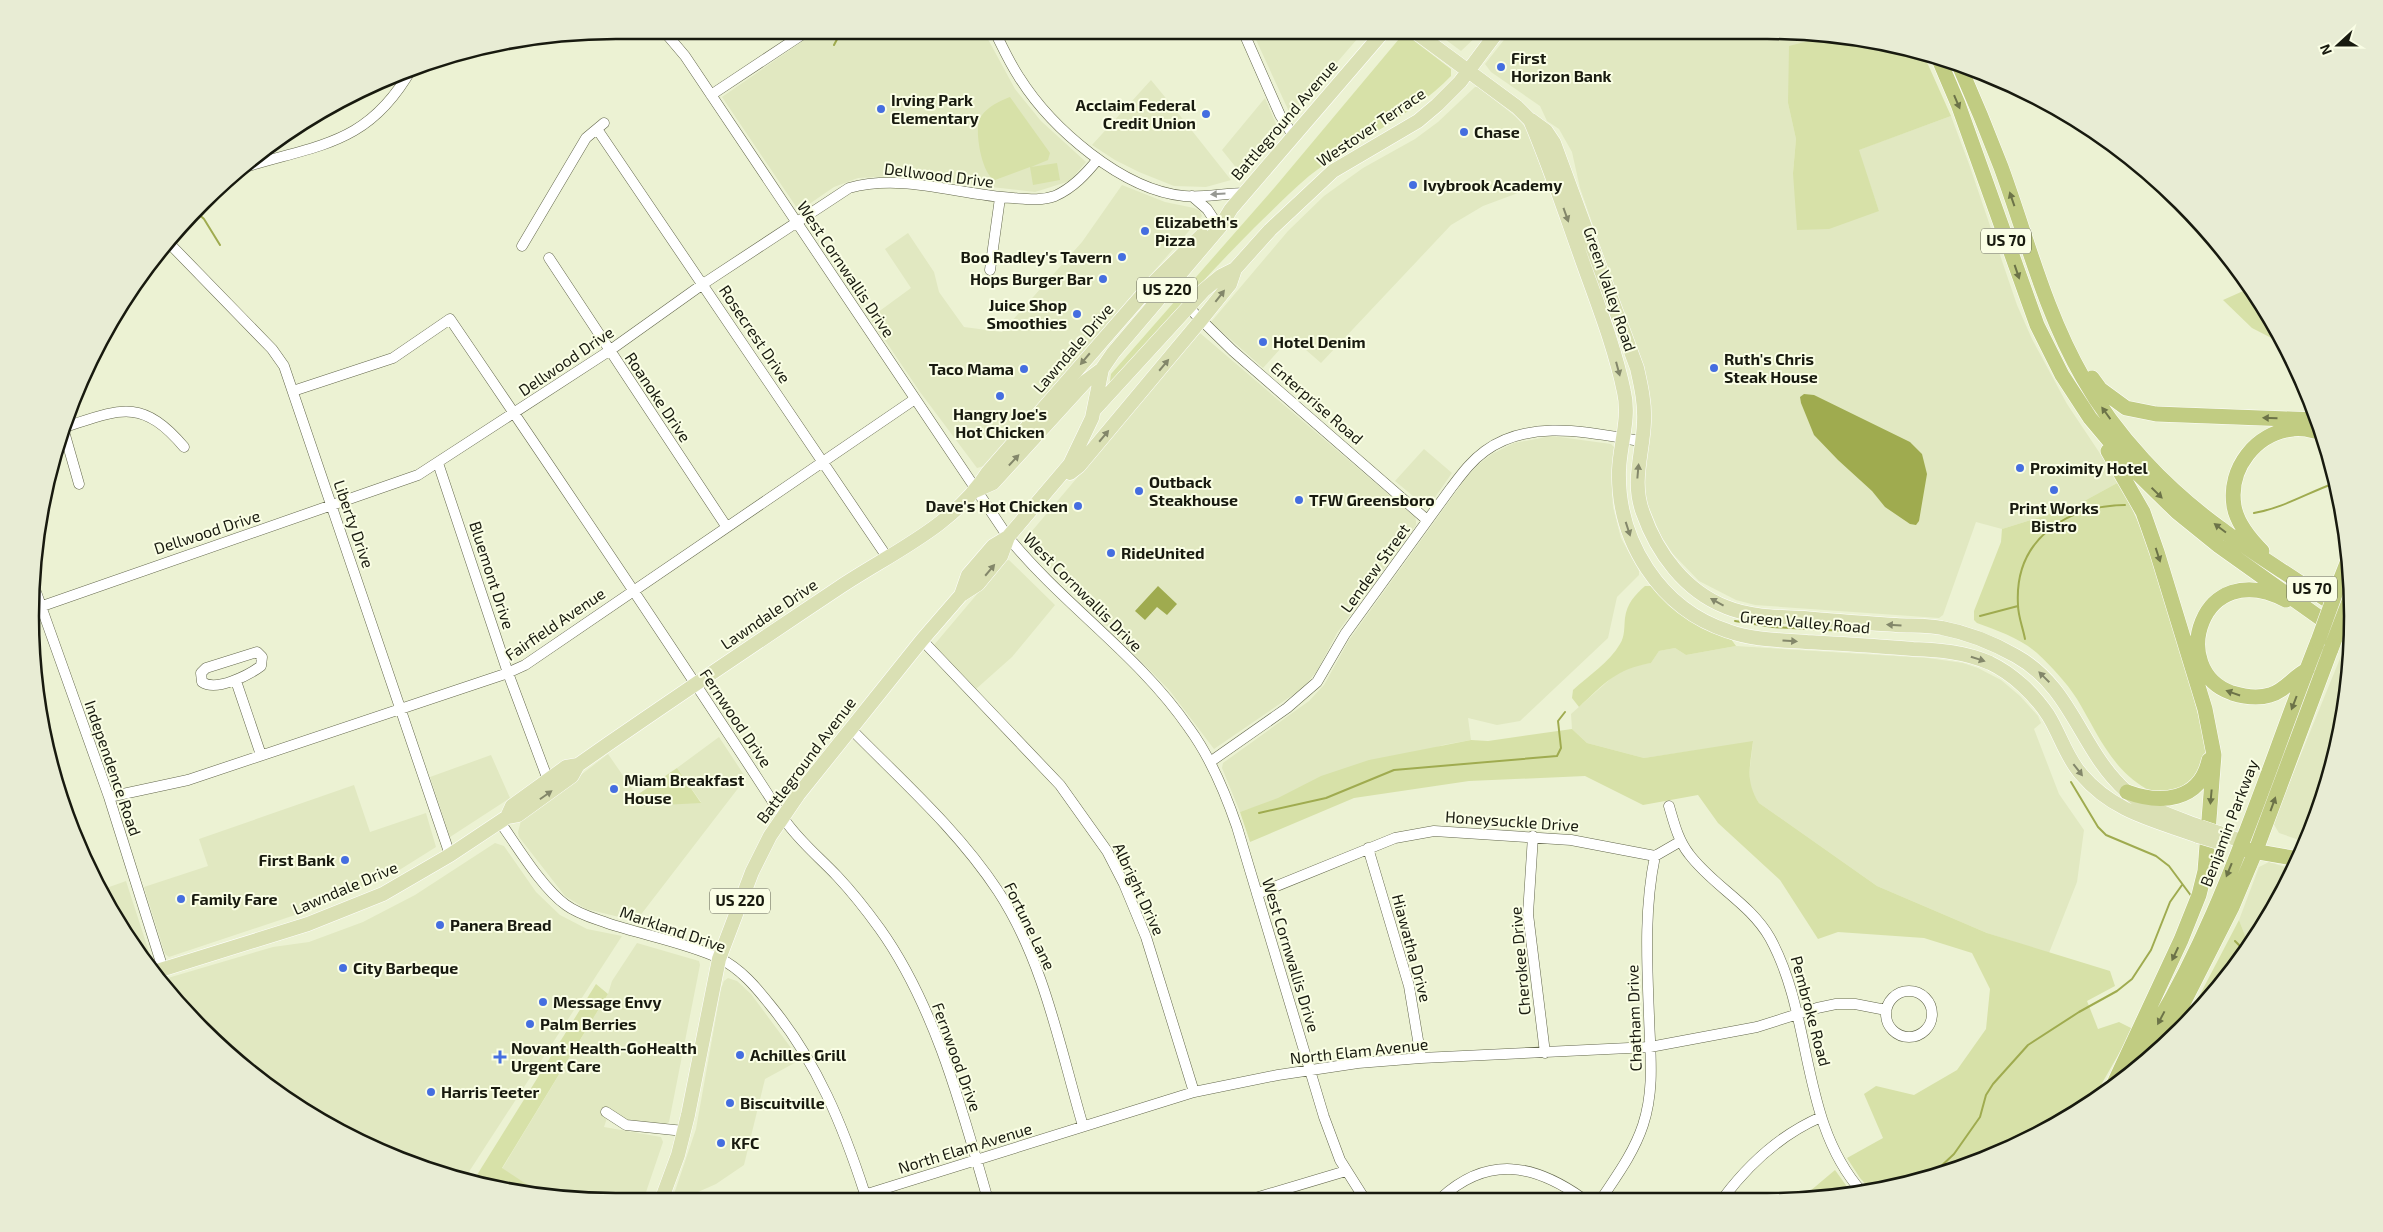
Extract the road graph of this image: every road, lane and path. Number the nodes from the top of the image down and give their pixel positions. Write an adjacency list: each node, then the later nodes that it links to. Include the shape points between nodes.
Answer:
1 (671, 39): 13 (street, West Cornwallis Drive)
2 (796, 39): 13 (street)
3 (999, 39): 16 (street, via 1020,78 1038,101 1056,122)
4 (1247, 39): 15 (street, via 1280,115)
5 (1377, 39): 15 (main road, Battleground Avenue / US 220)
6 (1425, 39): 9 (main road)
7 (1492, 39): 9 (main road, Westover Terrace)
8 (1942, 66): 43 (highway, US 70, one-way to 43, via 2037,325 2062,375)
9 (1468, 70): 14 (main road, Green Valley Road); 29 (main road, Westover Terrace, via 1438,105 1418,121 1333,171 1270,230)
10 (1962, 73): 18 (highway, US 70)
11 (1976, 78): 18 (highway, via 1993,128)
12 (404, 79): 17 (street, via 369,122 340,140)
13 (711, 96): 23 (street, West Cornwallis Drive)
14 (1530, 120): 47 (main road, Green Valley Road, one-way to 47, via 1614,353 1625,394); 49 (main road, Green Valley Road, via 1546,131 1554,143 1628,343 1644,401)
15 (1294, 137): 19 (main road, Battleground Avenue / US 220)
16 (1098, 159): 20 (street, via 1113,170 1158,190); 21 (street, Dellwood Drive, via 1085,175 1054,196 1035,200)
17 (258, 164)
18 (2001, 166): 35 (highway, US 70, one-way to 18, via 2041,286)
19 (1244, 193): 20 (street, one-way to 20); 22 (main road, Battleground Avenue / US 220)
20 (1192, 196): 24 (street, via 1207,209)
21 (1000, 198): 23 (street, Dellwood Drive, via 903,183 868,183 849,188); 30 (street)
22 (1231, 209): 24 (main road, Battleground Avenue / US 220); 37 (main road, Battleground Avenue / US 220, via 1220,227)
23 (796, 221): 31 (street, Dellwood Drive); 39 (street, West Cornwallis Drive)
24 (1215, 222): 25 (main road, Battleground Avenue / US 220)
25 (1202, 235): 37 (main road, via 1106,349); 55 (main road, Lawndale Drive, one-way to 55, via 1162,273 1092,351 988,472)
26 (522, 246): 31 (street, Rosecrest Drive, via 586,138 600,126)
27 (173, 247): 38 (street, Liberty Drive, via 272,349 284,366)
28 (550, 258): 36 (street, Roanoke Drive)
29 (1236, 269): 32 (main road, Westover Terrace, via 1221,276); 33 (main road, Westover Terrace, one-way to 29, via 1230,284)
30 (990, 270)
31 (703, 284): 36 (street, Dellwood Drive); 51 (street, Rosecrest Drive)
32 (1188, 307): 33 (street, Enterprise Road); 34 (main road, Westover Terrace)
33 (1201, 320): 40 (main road, Westover Terrace, one-way to 33); 57 (street, Enterprise Road)
34 (1154, 343): 40 (main road, via 1125,387); 41 (main road, Westover Terrace)
35 (2066, 343): 44 (highway, one-way to 35, via 2156,414 2126,408 2100,389); 61 (highway, US 70, one-way to 35, via 2219,528 2152,468 2098,401)
36 (609, 351): 42 (street, Dellwood Drive); 58 (street, Roanoke Drive)
37 (1102, 369): 41 (main road, Battleground Avenue / US 220); 55 (main road, Lawndale Drive, one-way to 37, via 992,483 1086,381)
38 (293, 391): 42 (street, Fernwood Drive, via 393,358 450,320); 56 (street, Liberty Drive)
39 (915, 399): 51 (street, Fairfield Avenue); 55 (street, West Cornwallis Drive)
40 (1132, 402): 53 (main road, Westover Terrace, one-way to 40, via 1079,466)
41 (1094, 410): 53 (main road, Battleground Avenue / US 220, via 1075,456)
42 (514, 413): 52 (street, Dellwood Drive); 63 (street, Fernwood Drive)
43 (2090, 418): 65 (highway, US 70, one-way to 65, via 2133,469 2177,512); 78 (highway, one-way to 78, via 2143,512)
44 (2310, 420)
45 (71, 426): 50 (street, via 125,410 150,416)
46 (2314, 431): 61 (highway, via 2303,428 2273,434 2253,447 2238,471 2233,487 2234,506 2240,524)
47 (1624, 438): 49 (street, Lendew Street); 57 (street, Lendew Street, via 1547,430 1510,439 1486,450 1469,465); 88 (main road, Green Valley Road, one-way to 88, via 1619,486 1625,519 1633,543 1654,580 1678,605 1730,632 1757,638 1950,652 1988,662 2006,672 2035,699 2048,716 2071,760 2104,796 2125,811)
48 (66, 439): 54 (street)
49 (1641, 440): 83 (main road, Green Valley Road, one-way to 49, via 2103,766 2066,703 2046,678 1987,641 1941,628 1743,612 1726,608 1690,586 1667,561 1642,512 1637,486)
50 (184, 446)
51 (823, 462): 58 (street, Fairfield Avenue); 60 (street, Rosecrest Drive)
52 (438, 463): 56 (street, Dellwood Drive, via 418,475); 73 (street, Bluemont Drive)
53 (1056, 483): 59 (main road, Battleground Avenue / US 220)
54 (79, 484)
55 (977, 490): 59 (street, West Cornwallis Drive); 60 (main road, Lawndale Drive, via 944,520)
56 (332, 506): 64 (street, Dellwood Drive); 76 (street, Liberty Drive)
57 (1427, 520): 80 (street, Lendew Street, via 1345,634 1310,689)
58 (726, 526): 63 (street, Fairfield Avenue)
59 (1008, 537): 70 (main road, Battleground Avenue / US 220, via 1001,556 978,584 961,595); 80 (street, West Cornwallis Drive, via 1057,591 1159,690 1189,727)
60 (887, 557): 75 (main road, Lawndale Drive)
61 (2275, 564): 67 (highway, US 70)
62 (2343, 574): 71 (highway, Benjamin Parkway, bridge)
63 (634, 589): 73 (street, Fairfield Avenue, via 526,665); 75 (street, Fernwood Drive)
64 (39, 607)
65 (2304, 608): 69 (highway, US 70); 72 (highway, one-way to 65, via 2270,695 2252,698 2238,695 2220,687 2208,675 2202,663 2198,639 2206,612 2228,593 2252,589)
66 (2344, 610): 71 (highway, Benjamin Parkway, bridge)
67 (2344, 611)
68 (39, 616): 84 (street, Independence Road)
69 (2344, 635)
70 (922, 640): 77 (main road, Battleground Avenue / US 220); 110 (street, Albright Drive, via 1060,785 1107,851 1146,937)
71 (2325, 645): 72 (highway, Benjamin Parkway); 93 (highway, Benjamin Parkway, one-way to 71)
72 (2307, 670): 91 (highway, Benjamin Parkway, one-way to 91)
73 (508, 673): 76 (street, Fairfield Avenue); 82 (street, Bluemont Drive)
74 (236, 680): 74 (street, via 205,684 201,673 206,668 253,653 260,654 264,660 262,666); 79 (street)
75 (695, 685): 81 (main road, Lawndale Drive); 86 (street, Fernwood Drive)
76 (400, 708): 79 (street, Fairfield Avenue); 94 (street, Liberty Drive)
77 (850, 728): 86 (main road, Battleground Avenue / US 220); 113 (street, Fortune Lane, via 947,824 998,892 1040,977)
78 (2209, 731): 83 (highway, via 2208,768 2194,788 2177,796 2155,800); 109 (highway, one-way to 109, via 2214,773 2205,871 2199,895)
79 (261, 756): 84 (street, Fairfield Avenue, via 188,780)
80 (1210, 762): 97 (street, West Cornwallis Drive, via 1228,800)
81 (578, 765): 82 (main road, Lawndale Drive, via 566,767); 87 (main road, Lawndale Drive, one-way to 81, via 518,815 557,787 572,776)
82 (548, 780): 87 (main road, Lawndale Drive, via 512,806)
83 (2127, 792): 88 (main road, Green Valley Road)
84 (109, 797): 99 (street, Independence Road)
85 (1669, 806): 90 (street, Pembroke Road)
86 (782, 816): 98 (main road, Battleground Avenue / US 220, via 752,872); 115 (street, Fernwood Drive, via 793,834 861,904 896,953 935,1032)
87 (504, 819): 94 (main road, Lawndale Drive); 98 (street, Markland Drive, via 556,897 578,912)
88 (2200, 832): 91 (main road, Green Valley Road, bridge)
89 (1533, 836): 92 (street, Honeysuckle Drive, via 1434,831 1394,838); 95 (street, Honeysuckle Drive, via 1592,843); 106 (street, Cherokee Drive, via 1528,914)
90 (1681, 841): 95 (street); 102 (street, Pembroke Road, via 1700,866 1754,915 1770,938 1781,962)
91 (2240, 845): 93 (highway, Green Valley Road); 104 (highway, Benjamin Parkway, one-way to 104)
92 (1368, 848): 97 (street, Honeysuckle Drive); 107 (street, Hiawatha Drive, via 1409,986)
93 (2256, 850): 96 (highway, Green Valley Road); 103 (highway, Benjamin Parkway, via 2229,915)
94 (450, 855): 100 (main road, Lawndale Drive, via 383,894 328,917)
95 (1655, 856): 105 (street, Chatham Drive, via 1646,939)
96 (2291, 857)
97 (1257, 894): 108 (street, West Cornwallis Drive)
98 (719, 959): 114 (main road, Battleground Avenue / US 220); 119 (street, Markland Drive, via 754,984 801,1044 838,1118)
99 (156, 965)
100 (161, 970)
101 (1886, 1010): 101 (street, via 1899,993 1913,991 1926,998 1932,1019 1923,1033 1900,1036 1888,1025); 102 (street, North Elam Avenue, via 1836,1004)
102 (1796, 1014): 105 (street, North Elam Avenue, via 1757,1027); 112 (street, Pembroke Road)
103 (2163, 1035)
104 (2161, 1037)
105 (1650, 1048): 106 (street, North Elam Avenue); 126 (street, Chatham Drive, via 1650,1092 1644,1124 1629,1158)
106 (1545, 1052): 107 (street, North Elam Avenue)
107 (1421, 1058): 108 (street, North Elam Avenue)
108 (1310, 1070): 110 (street, North Elam Avenue); 116 (street, West Cornwallis Drive, via 1335,1147)
109 (2119, 1073)
110 (1194, 1092): 113 (street, North Elam Avenue)
111 (606, 1112): 114 (street, via 626,1125)
112 (1821, 1118): 117 (street, Pembroke Road, via 1843,1166); 127 (street, via 1765,1152)
113 (1083, 1126): 115 (street, North Elam Avenue)
114 (684, 1131): 118 (main road, Battleground Avenue / US 220)
115 (977, 1160): 120 (street, North Elam Avenue); 121 (street, Fernwood Drive)
116 (1346, 1170): 122 (street); 123 (street, West Cornwallis Drive)
117 (1857, 1186)
118 (663, 1193)
119 (865, 1193)
120 (868, 1193)
121 (986, 1193)
122 (1271, 1193)
123 (1361, 1193)
124 (1448, 1193): 125 (street, via 1468,1178 1497,1169 1514,1168 1543,1174)
125 (1575, 1193)
126 (1605, 1193)
127 (1727, 1193)

